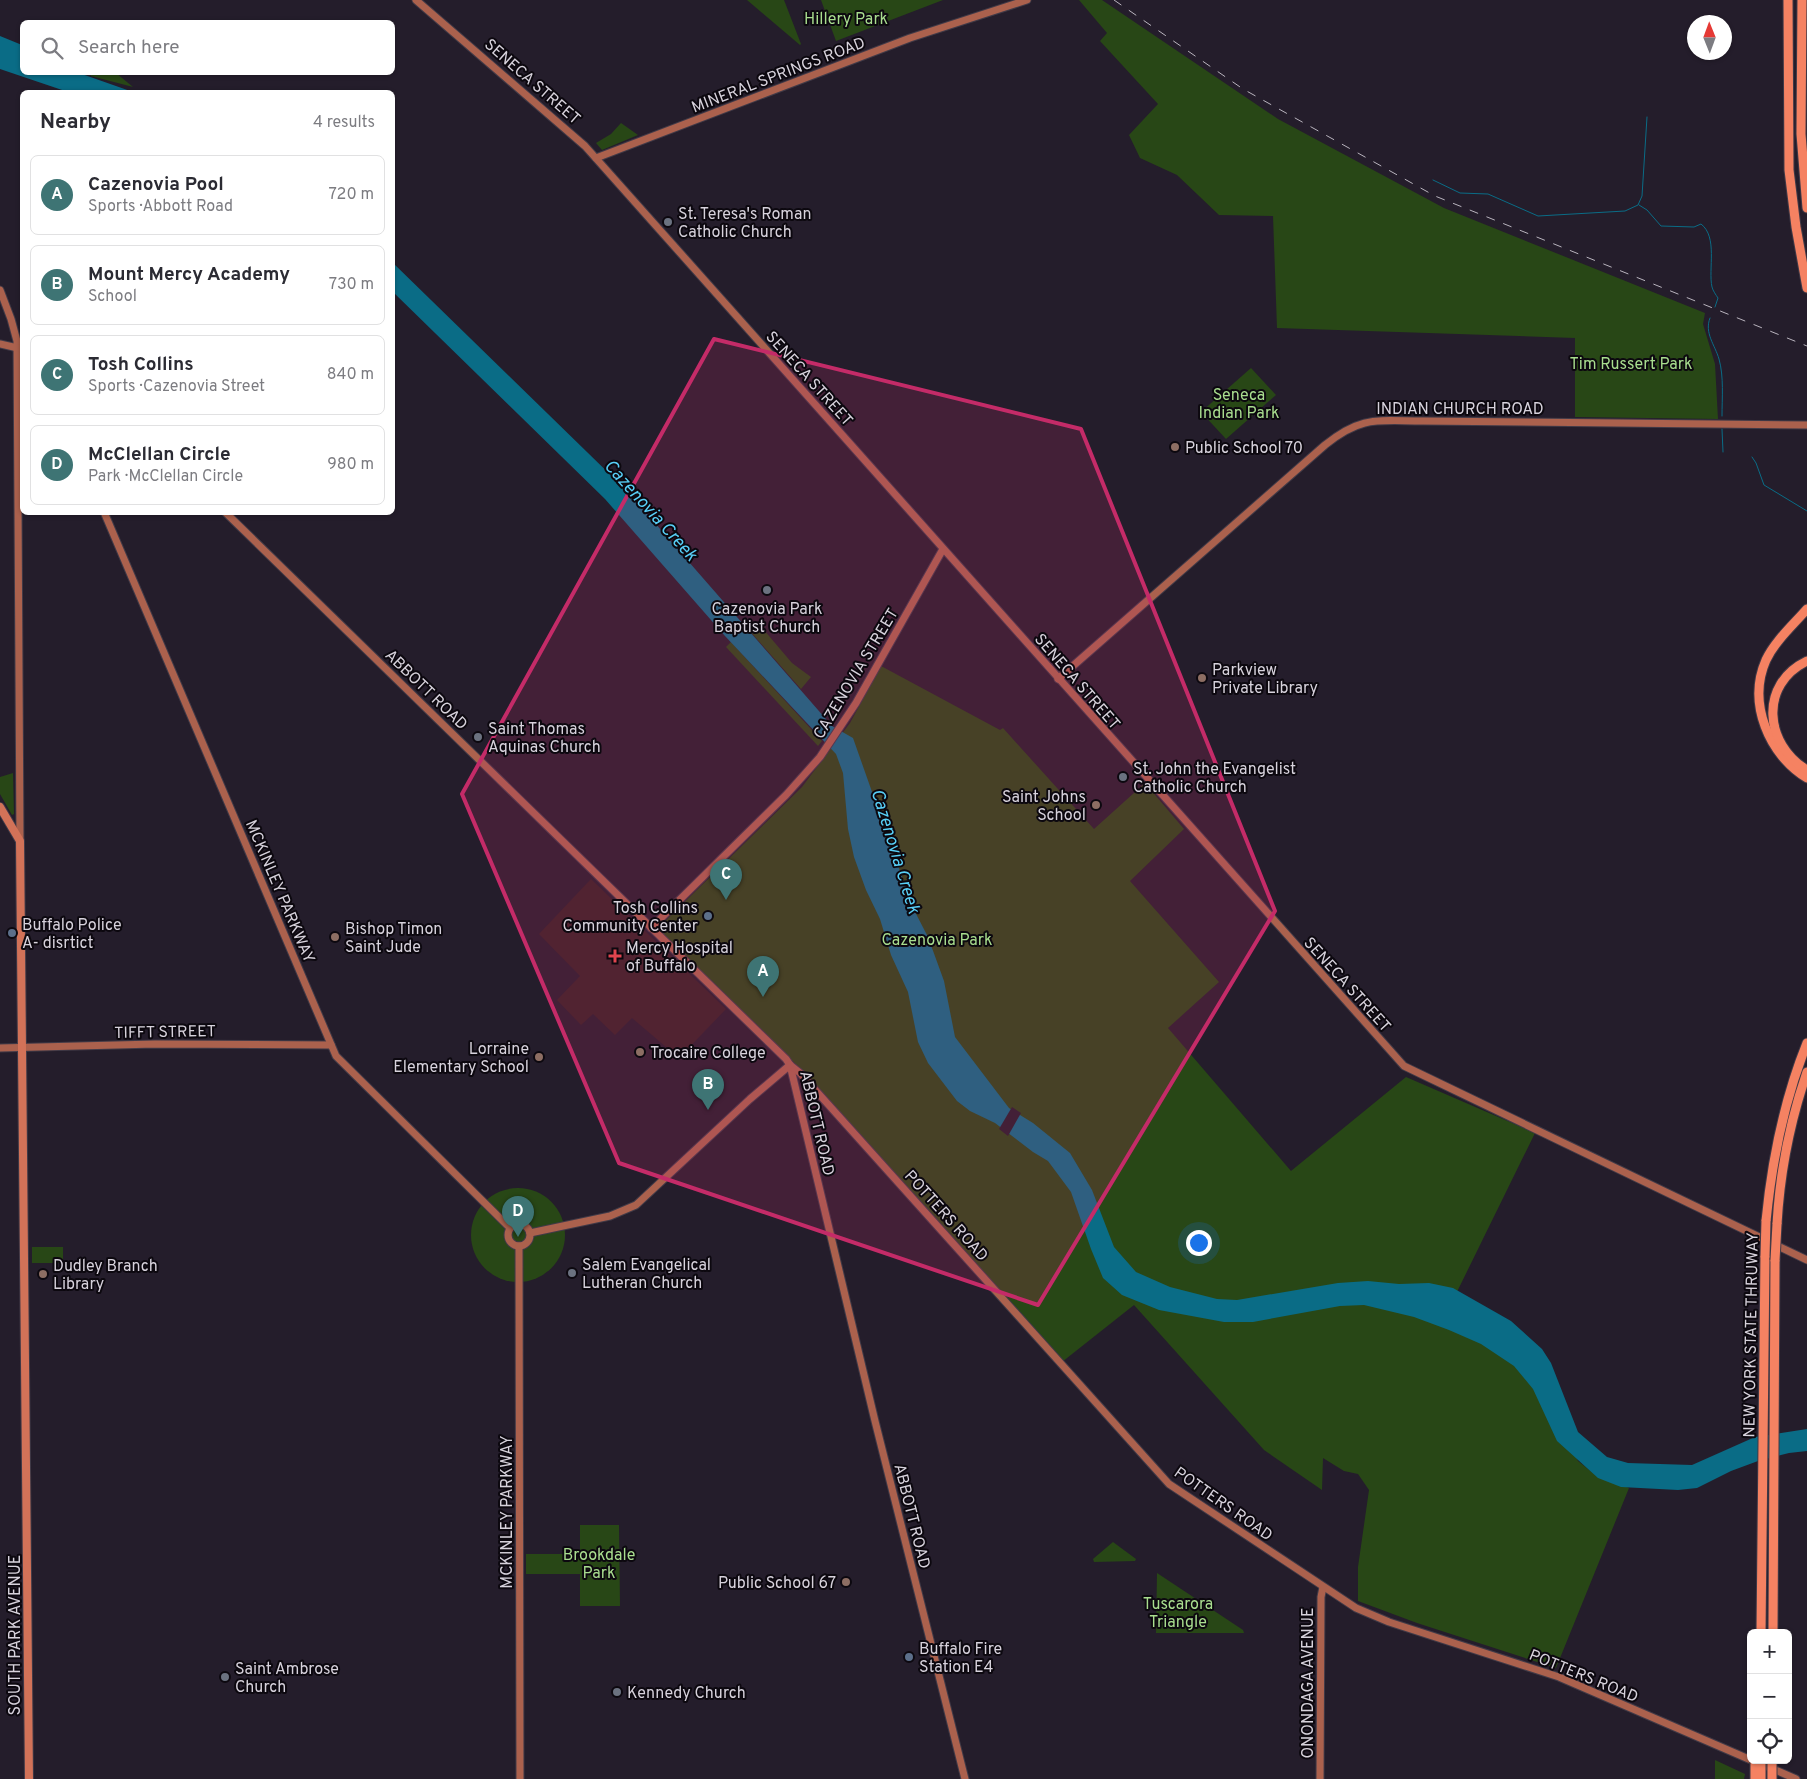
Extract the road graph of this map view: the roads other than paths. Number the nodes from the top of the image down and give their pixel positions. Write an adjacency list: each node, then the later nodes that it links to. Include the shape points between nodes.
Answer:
1 (416, 0): 5 (street, SENECA STREET, via 574,135)
2 (1028, 0): 5 (street, MINERAL SPRINGS ROAD, via 910,38)
3 (1788, 0): 7 (highway, via 1789,170)
4 (1802, 0): 6 (highway, via 1801,134)
5 (596, 158): 15 (street, SENECA STREET)
6 (1807, 208)
7 (1807, 288)
8 (0, 290): 10 (street)
9 (0, 344): 10 (street)
10 (20, 349): 12 (street)
11 (1807, 425): 18 (street, INDIAN CHURCH ROAD, via 1429,421 1358,424 1342,431 1325,445)
12 (20, 426): 22 (street)
13 (105, 515): 25 (street, MCKINLEY PARKWAY)
14 (228, 515): 23 (street, ABBOTT ROAD)
15 (943, 549): 18 (street, SENECA STREET); 23 (street, CAZENOVIA STREET, via 826,748 786,795)
16 (1807, 609): 20 (highway, via 1774,646 1766,660 1760,690 1762,716 1771,742 1781,756)
17 (1807, 661): 19 (highway, via 1780,683 1772,713 1780,743)
18 (1058, 679): 33 (street, SENECA STREET, via 1404,1066)
19 (1807, 770)
20 (1807, 778)
21 (0, 808): 22 (main road)
22 (20, 841): 27 (main road, SOUTH PARK AVENUE)
23 (651, 928): 28 (street, ABBOTT ROAD)
24 (1807, 1043): 35 (highway, NEW YORK STATE THRUWAY, bridge, via 1785,1107 1769,1184 1766,1221)
25 (331, 1044): 27 (street, TIFFT STREET); 30 (street, MCKINLEY PARKWAY, via 339,1060)
26 (0, 1048): 27 (street, TIFFT STREET)
27 (22, 1048): 42 (main road, SOUTH PARK AVENUE)
28 (790, 1065): 31 (street, via 636,1205 610,1216); 34 (street, POTTERS ROAD, via 802,1074 1169,1484); 44 (street, ABBOTT ROAD)
29 (1807, 1072): 36 (highway, NEW YORK STATE THRUWAY, bridge, via 1790,1131 1779,1188 1775,1260)
30 (510, 1228): 31 (street, via 522,1224); 32 (street, via 508,1239)
31 (530, 1233): 32 (street, via 528,1242)
32 (519, 1246): 43 (street, MCKINLEY PARKWAY)
33 (1807, 1260)
34 (1323, 1587): 37 (street, POTTERS ROAD, via 1356,1608 1389,1622 1559,1677); 45 (street, ONONDAGA AVENUE)
35 (1761, 1629)
36 (1773, 1629)
37 (1747, 1757)
38 (1753, 1764): 46 (highway, bridge)
39 (1761, 1764): 47 (highway, bridge)
40 (1762, 1764): 49 (street, POTTERS ROAD)
41 (1772, 1764): 48 (highway, bridge)
42 (29, 1779)
43 (520, 1779)
44 (965, 1779)
45 (1320, 1779)
46 (1755, 1779)
47 (1761, 1779)
48 (1772, 1779)
49 (1796, 1779)

